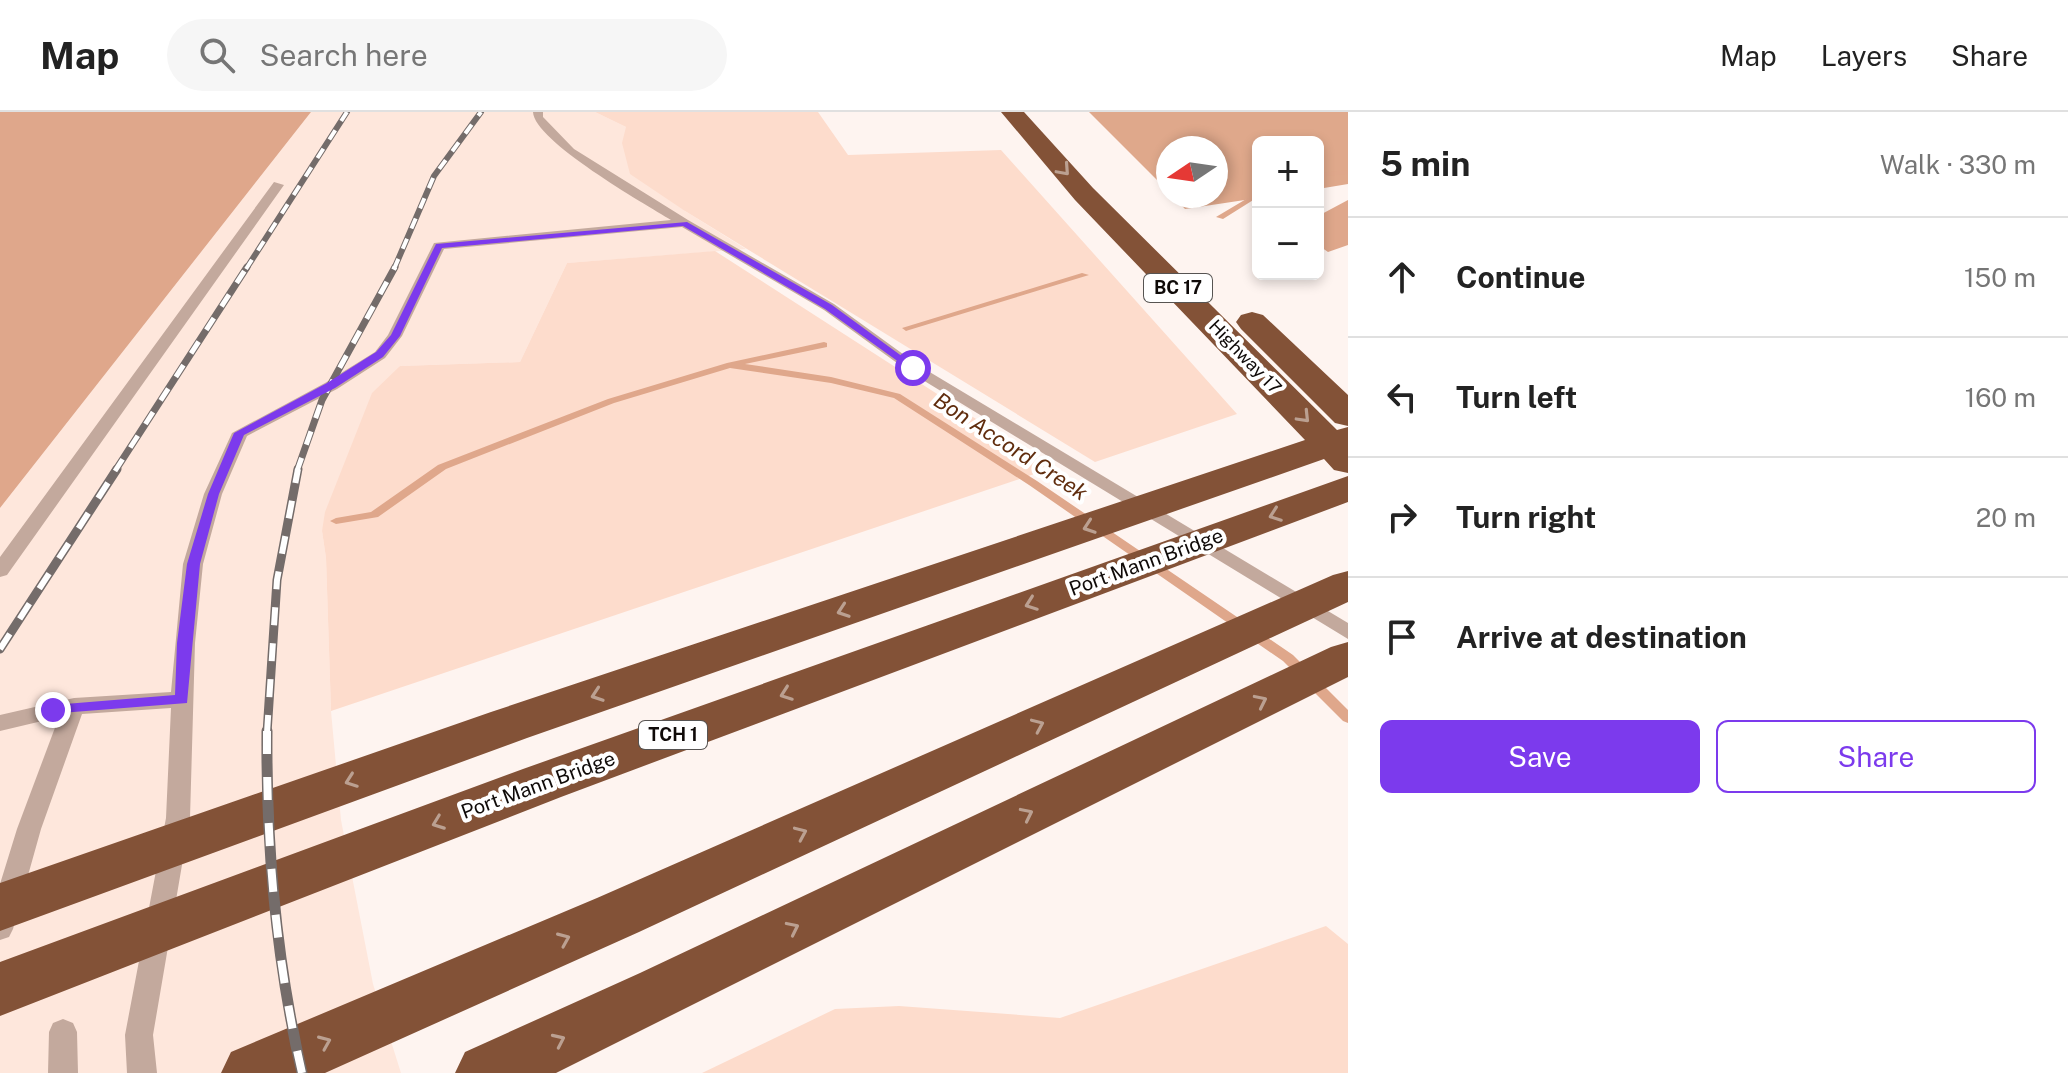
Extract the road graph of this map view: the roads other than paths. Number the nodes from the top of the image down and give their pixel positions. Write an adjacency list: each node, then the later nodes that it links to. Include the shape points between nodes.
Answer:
1 (538, 112): 6 (lane, via 570,151)
2 (1012, 112): 10 (highway, Highway 17 / BC 17, one-way to 10, via 1084,194)
3 (1042, 112): 5 (highway)
4 (278, 185): 12 (lane)
5 (1143, 214)
6 (684, 223): 14 (lane, via 829,307 913,368); 16 (lane, via 439,246 395,336 380,355 240,433 213,494 193,564)
7 (1231, 301): 8 (highway, Highway 17 / BC 17)
8 (1348, 415)
9 (1348, 438): 19 (highway, one-way to 19, via 509,725)
10 (1348, 462)
11 (1348, 488): 21 (highway, Port Mann Bridge / TCH 1, one-way to 21)
12 (0, 571)
13 (1348, 585): 25 (highway, one-way to 13)
14 (1348, 632)
15 (1348, 658): 26 (highway, one-way to 15)
16 (182, 699): 17 (lane); 24 (lane, via 178,818 139,1035)
17 (74, 706): 18 (lane); 20 (lane)
18 (0, 723)
19 (0, 907)
20 (0, 929)
21 (0, 989)
22 (63, 1032): 23 (lane)
23 (63, 1073)
24 (142, 1073)
25 (254, 1073)
26 (488, 1073)

